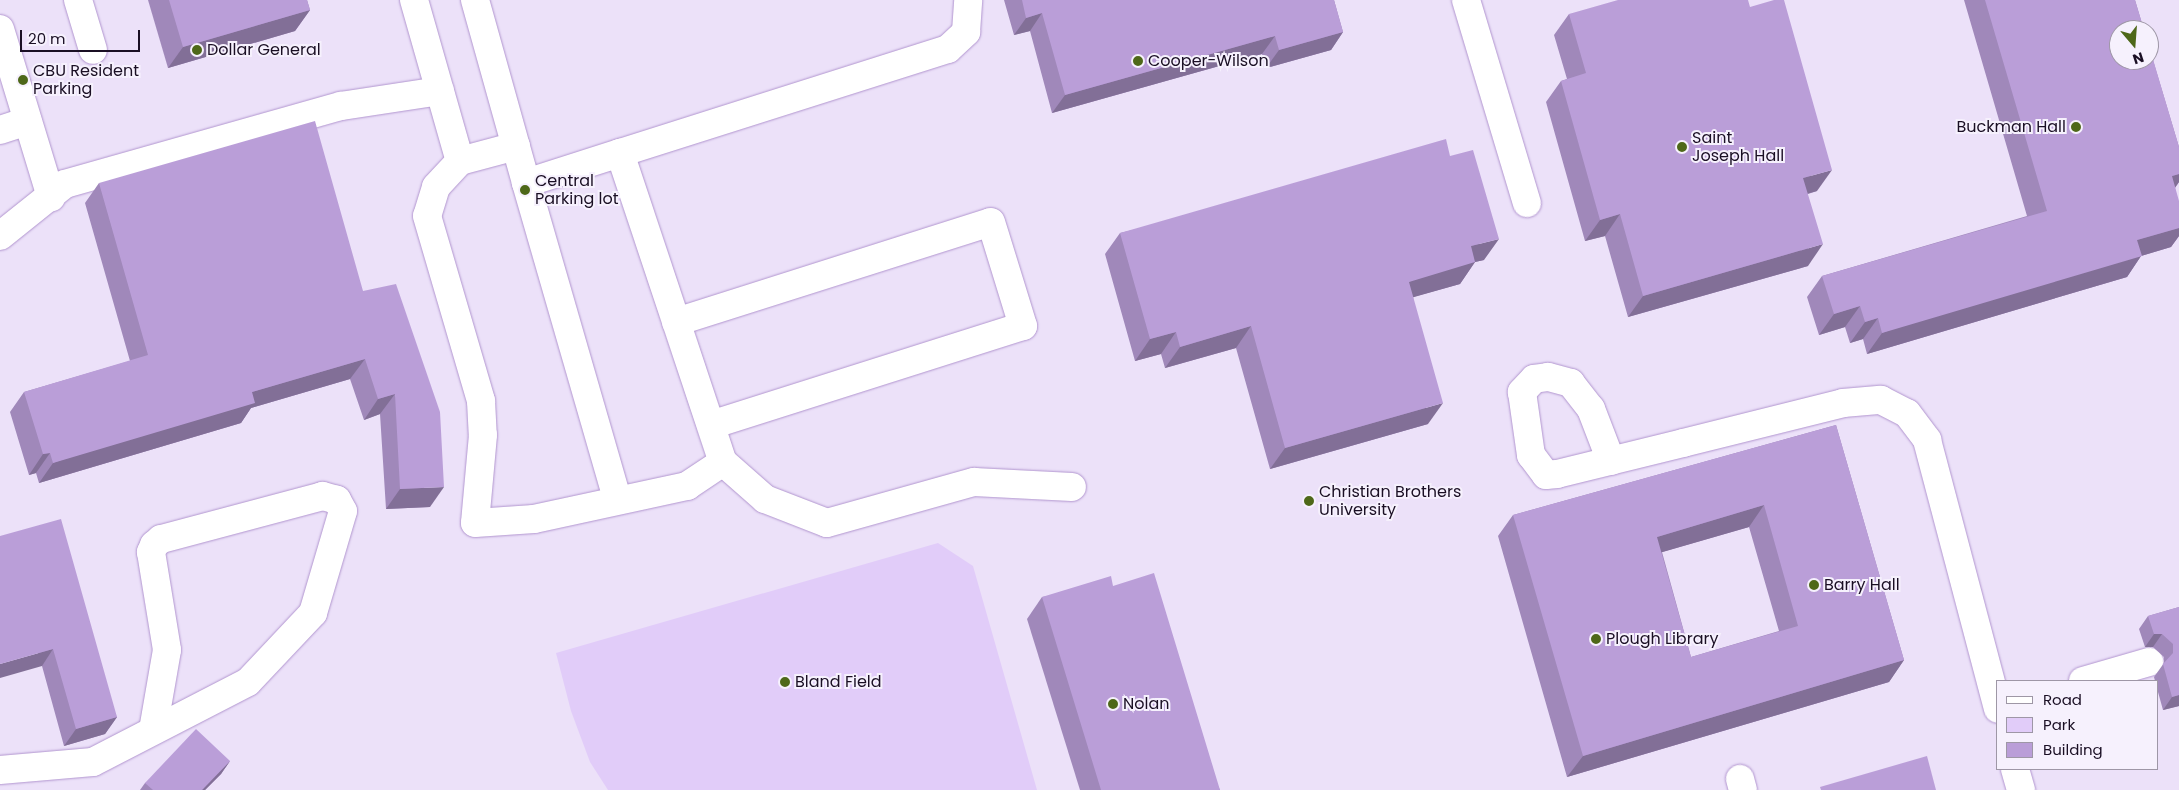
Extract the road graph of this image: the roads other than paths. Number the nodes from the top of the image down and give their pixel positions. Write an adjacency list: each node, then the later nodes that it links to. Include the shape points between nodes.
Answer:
1 (78, 0): 7 (lane)
2 (414, 0): 8 (lane)
3 (475, 0): 11 (lane)
4 (968, 0): 12 (lane, via 966,32 948,49)
5 (1466, 0): 16 (lane)
6 (0, 29): 9 (lane)
7 (92, 50)
8 (440, 91): 13 (lane); 15 (lane, via 341,106 65,184)
9 (28, 121): 10 (lane); 15 (lane)
10 (0, 130)
11 (516, 146): 13 (lane); 14 (lane)
12 (620, 153): 14 (lane); 18 (lane)
13 (460, 162): 23 (lane, via 436,187 427,216 481,401 483,435 475,524 534,519)
14 (526, 183): 23 (lane)
15 (51, 196): 17 (lane)
16 (1527, 203)
17 (0, 236)
18 (676, 322): 19 (lane); 19 (lane, via 991,222 1022,326)
19 (711, 425): 21 (lane)
20 (1611, 461): 26 (lane, via 1843,403 1881,400 1907,413 1927,440)
21 (723, 462): 22 (lane, via 765,499 827,523 974,482); 23 (lane, via 687,486)
22 (1072, 487)
23 (617, 499)
24 (2149, 662): 25 (lane)
25 (2086, 680)
26 (1996, 703)
27 (153, 730): 27 (lane, via 167,650 151,552 154,545 161,539 323,496 337,500 343,511 313,613 248,682); 28 (lane, via 94,762)
28 (0, 770)
29 (2015, 770): 30 (lane)
30 (2021, 790)

